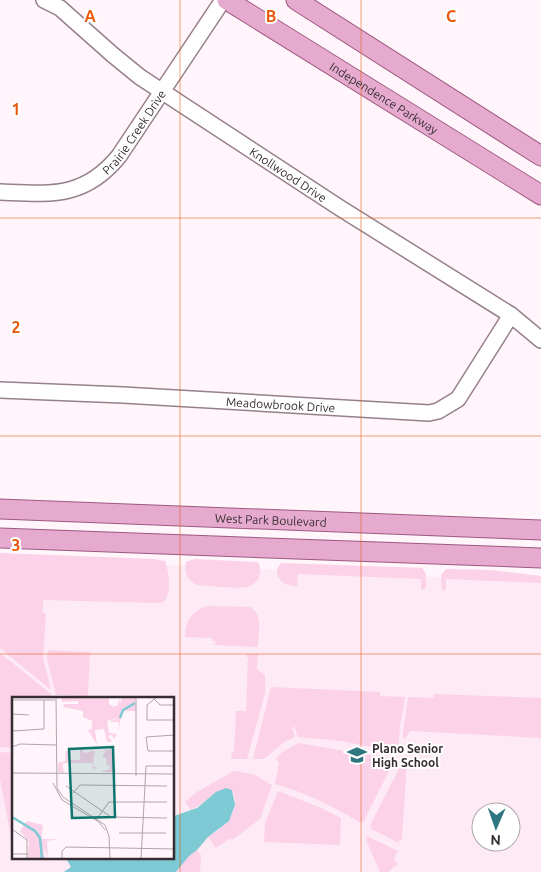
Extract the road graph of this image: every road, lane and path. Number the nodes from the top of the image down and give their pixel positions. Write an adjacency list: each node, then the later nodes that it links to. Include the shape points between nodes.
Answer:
1 (44, 0): 5 (street, Knollwood Drive, via 60,8 113,55)
2 (223, 0): 5 (street, Prairie Creek Drive)
3 (227, 0): 8 (main road, Independence Parkway)
4 (296, 0): 6 (main road)
5 (162, 92): 7 (street, Prairie Creek Drive, via 120,156 97,178 65,192); 9 (street, Knollwood Drive)
6 (541, 156)
7 (0, 192)
8 (541, 195)
9 (511, 316): 10 (street, Knollwood Drive); 11 (street, Meadowbrook Drive, via 458,399 429,413)
10 (541, 340)
11 (0, 390)
12 (0, 509): 13 (main road, West Park Boulevard)
13 (541, 530)
14 (0, 538): 15 (main road)
15 (541, 558)

